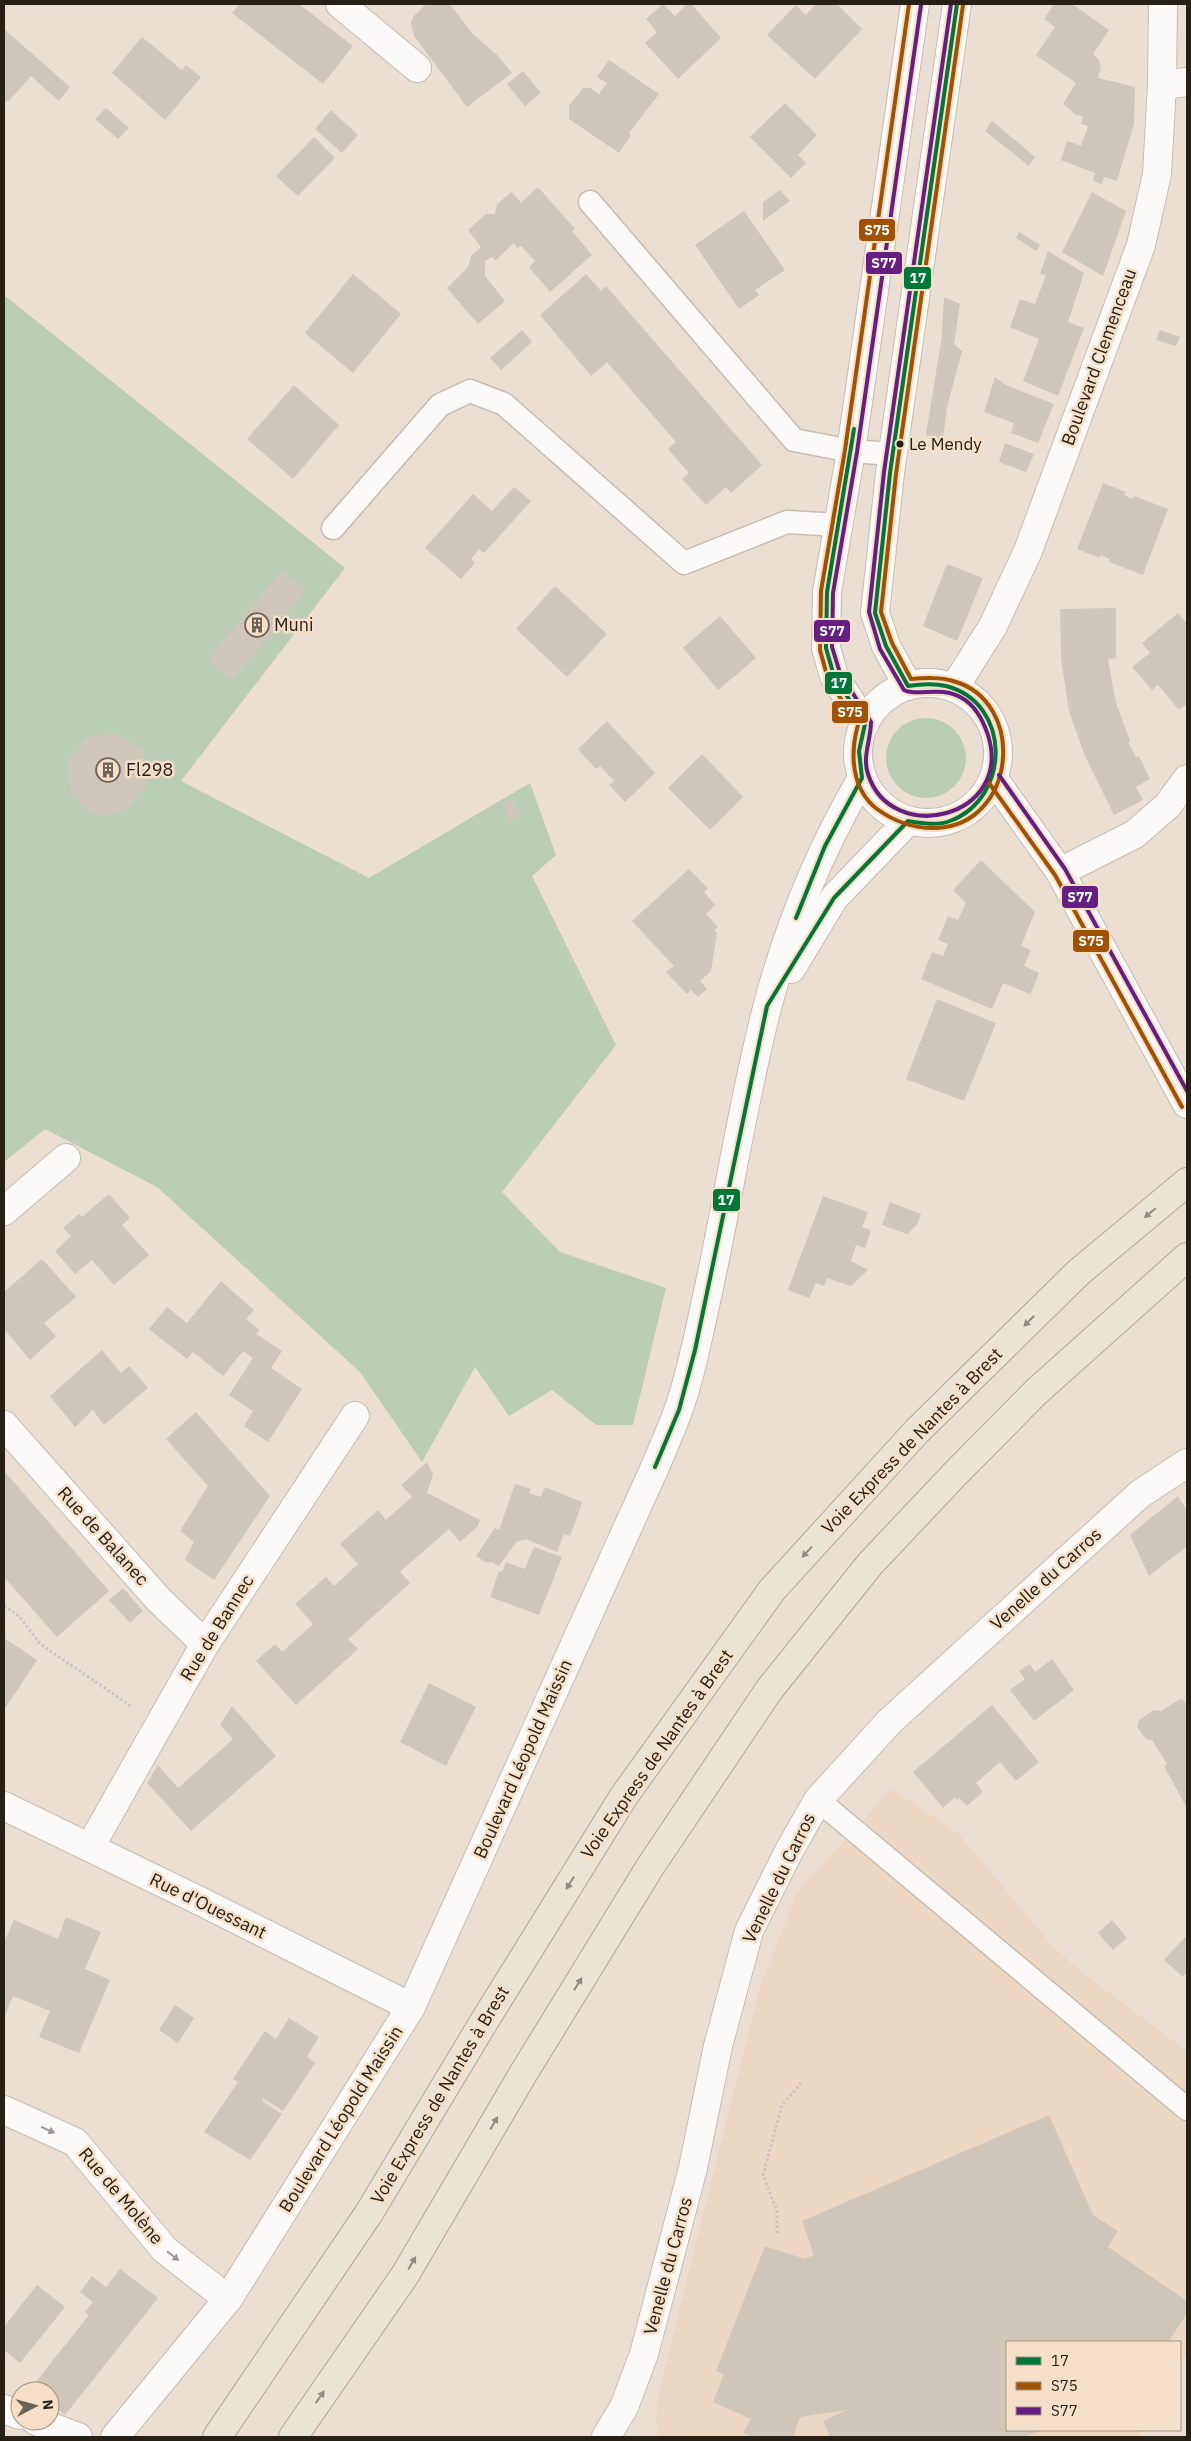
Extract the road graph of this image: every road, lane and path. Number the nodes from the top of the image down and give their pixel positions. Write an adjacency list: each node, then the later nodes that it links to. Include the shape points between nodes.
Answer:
1 (340, 4): 5 (street)
2 (915, 4): 8 (street)
3 (956, 4): 9 (street)
4 (1163, 4): 6 (street, Boulevard Clemenceau)
5 (417, 68)
6 (1175, 84): 13 (street, Boulevard Clemenceau, via 1141,245 1028,550 993,626)
7 (590, 202): 8 (lane, via 794,440)
8 (851, 451): 9 (lane); 10 (street)
9 (893, 454): 12 (street, via 875,614 886,646)
10 (839, 525): 11 (lane, via 787,522 684,563 504,404 470,390 440,405); 14 (street, via 827,592 826,648 834,676)
11 (333, 528)
12 (908, 686): 13 (street, via 931,683); 14 (street, via 890,694)
13 (954, 688): 16 (street, via 975,700 989,719 998,748)
14 (864, 724): 15 (street, via 858,760)
15 (862, 778): 18 (street, via 873,797 888,811); 20 (street, Boulevard Léopold Maissin, via 839,817 805,893)
16 (994, 779): 18 (street, via 984,797 949,821 929,824); 19 (street)
17 (1187, 779): 19 (street, via 1168,805 1135,834)
18 (908, 821): 20 (street, Boulevard Léopold Maissin, via 834,898)
19 (1060, 872): 21 (street)
20 (768, 1006): 35 (street, Boulevard Léopold Maissin, via 746,1099 714,1269 678,1410)
21 (1187, 1104)
22 (66, 1158): 24 (street)
23 (1187, 1182): 44 (highway, Voie Express de Nantes à Brest, one-way to 44, via 1079,1272 917,1431 772,1590 624,1796 484,2020 369,2213)
24 (4, 1211)
25 (1187, 1257): 45 (highway, one-way to 25, via 405,2276 523,2074 650,1868 769,1690 870,1564 961,1468 1036,1392)
26 (356, 1416): 30 (street, Rue de Bannec)
27 (4, 1425): 30 (street, Rue de Balanec, via 159,1600)
28 (1187, 1463): 32 (street, Venelle du Carros, via 1140,1494 890,1721)
29 (4, 1606): 31 (path, via 19,1616 40,1644)
30 (205, 1644): 31 (street, Rue de Bannec)
31 (158, 1724): 34 (street, Rue de Bannec)
32 (818, 1800): 37 (lane); 46 (street, Venelle du Carros, via 749,1931 718,2046 693,2168 644,2354 624,2408)
33 (4, 1806): 34 (street, Rue d'Ouessant)
34 (90, 1847): 35 (street, Rue d'Ouessant)
35 (411, 2008): 40 (street, Boulevard Léopold Maissin)
36 (801, 2083): 39 (path, via 782,2105 763,2175 777,2211)
37 (1187, 2109)
38 (4, 2110): 40 (street, Rue de Molène, one-way to 40, via 76,2142 165,2250)
39 (777, 2233)
40 (228, 2299): 43 (street, Boulevard Léopold Maissin)
41 (60, 2430): 42 (street)
42 (78, 2437)
43 (115, 2437)
44 (217, 2437)
45 (293, 2437)
46 (606, 2437)

